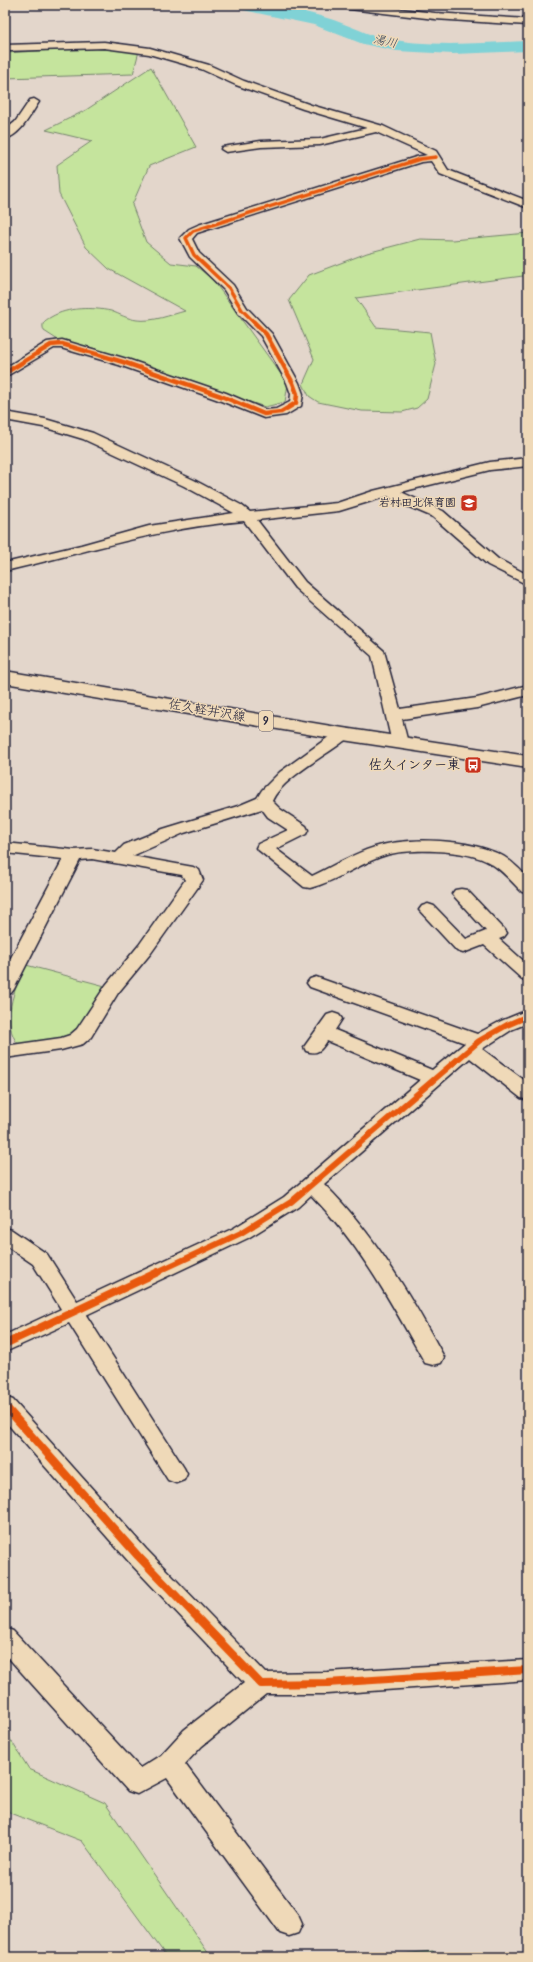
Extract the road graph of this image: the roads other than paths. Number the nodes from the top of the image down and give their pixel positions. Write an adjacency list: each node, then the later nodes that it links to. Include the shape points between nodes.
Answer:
1 (341, 5): 2 (street, via 435,16)
2 (528, 22)
3 (5, 48): 5 (street, via 104,45 145,50 195,64 307,107)
4 (34, 102): 6 (street, via 19,124)
5 (379, 128): 7 (street, via 320,142 262,144); 8 (street)
6 (5, 136)
7 (226, 149)
8 (436, 157): 9 (street, via 438,167 444,172); 10 (street, via 420,159 319,189 202,227 188,234 186,238 194,255 228,288 242,310 266,334 294,383 296,403 283,412 264,414 221,396 123,362 62,344 51,345)
9 (528, 205)
10 (5, 373)
11 (5, 416): 14 (street, via 45,423 88,436 195,486)
12 (528, 462): 13 (street, via 490,466)
13 (391, 491): 14 (street, via 339,507); 16 (street, via 398,497 438,514 493,562)
14 (248, 517): 15 (street, via 225,518 149,530); 19 (street, via 300,585 379,654)
15 (5, 567)
16 (528, 581)
17 (5, 677): 20 (main road, 佐久軽井沢線 / 9)
18 (528, 690): 19 (street, via 477,703)
19 (394, 715): 21 (street)
20 (343, 734): 21 (main road, 佐久軽井沢線 / 9); 23 (street, via 274,786 265,795)
21 (400, 743): 22 (main road, 佐久軽井沢線 / 9)
22 (528, 762)
23 (264, 801): 26 (street, via 240,812 180,829 137,846 125,853); 27 (street, via 274,813 300,830 264,848 310,883 382,850 396,847 432,847 457,848 496,859)
24 (5, 848): 25 (street)
25 (74, 855): 26 (street, via 92,854); 33 (street)
26 (122, 858): 37 (street, via 187,871 194,874 194,880 145,949 112,989 84,1033 76,1040 61,1044)
27 (528, 888)
28 (460, 894): 30 (street, via 498,932)
29 (428, 910): 30 (street, via 463,947)
30 (486, 937): 31 (street)
31 (528, 975)
32 (316, 982): 36 (street)
33 (5, 989)
34 (528, 1016): 36 (street, via 507,1025)
35 (323, 1033): 38 (street)
36 (474, 1045): 38 (street); 39 (street)
37 (5, 1052)
38 (434, 1078): 40 (street)
39 (528, 1093)
40 (312, 1184): 42 (street, via 292,1202 241,1233); 44 (street, via 330,1200 362,1243 396,1293)
41 (5, 1235): 42 (street, via 40,1259)
42 (74, 1311): 43 (street); 46 (street)
43 (5, 1344)
44 (432, 1357)
45 (5, 1406): 49 (street, via 138,1556)
46 (176, 1474)
47 (5, 1638): 50 (street, via 137,1783)
48 (528, 1670): 49 (street, via 327,1683)
49 (261, 1684): 50 (street, via 193,1738)
50 (170, 1763): 51 (street)
51 (289, 1924)

